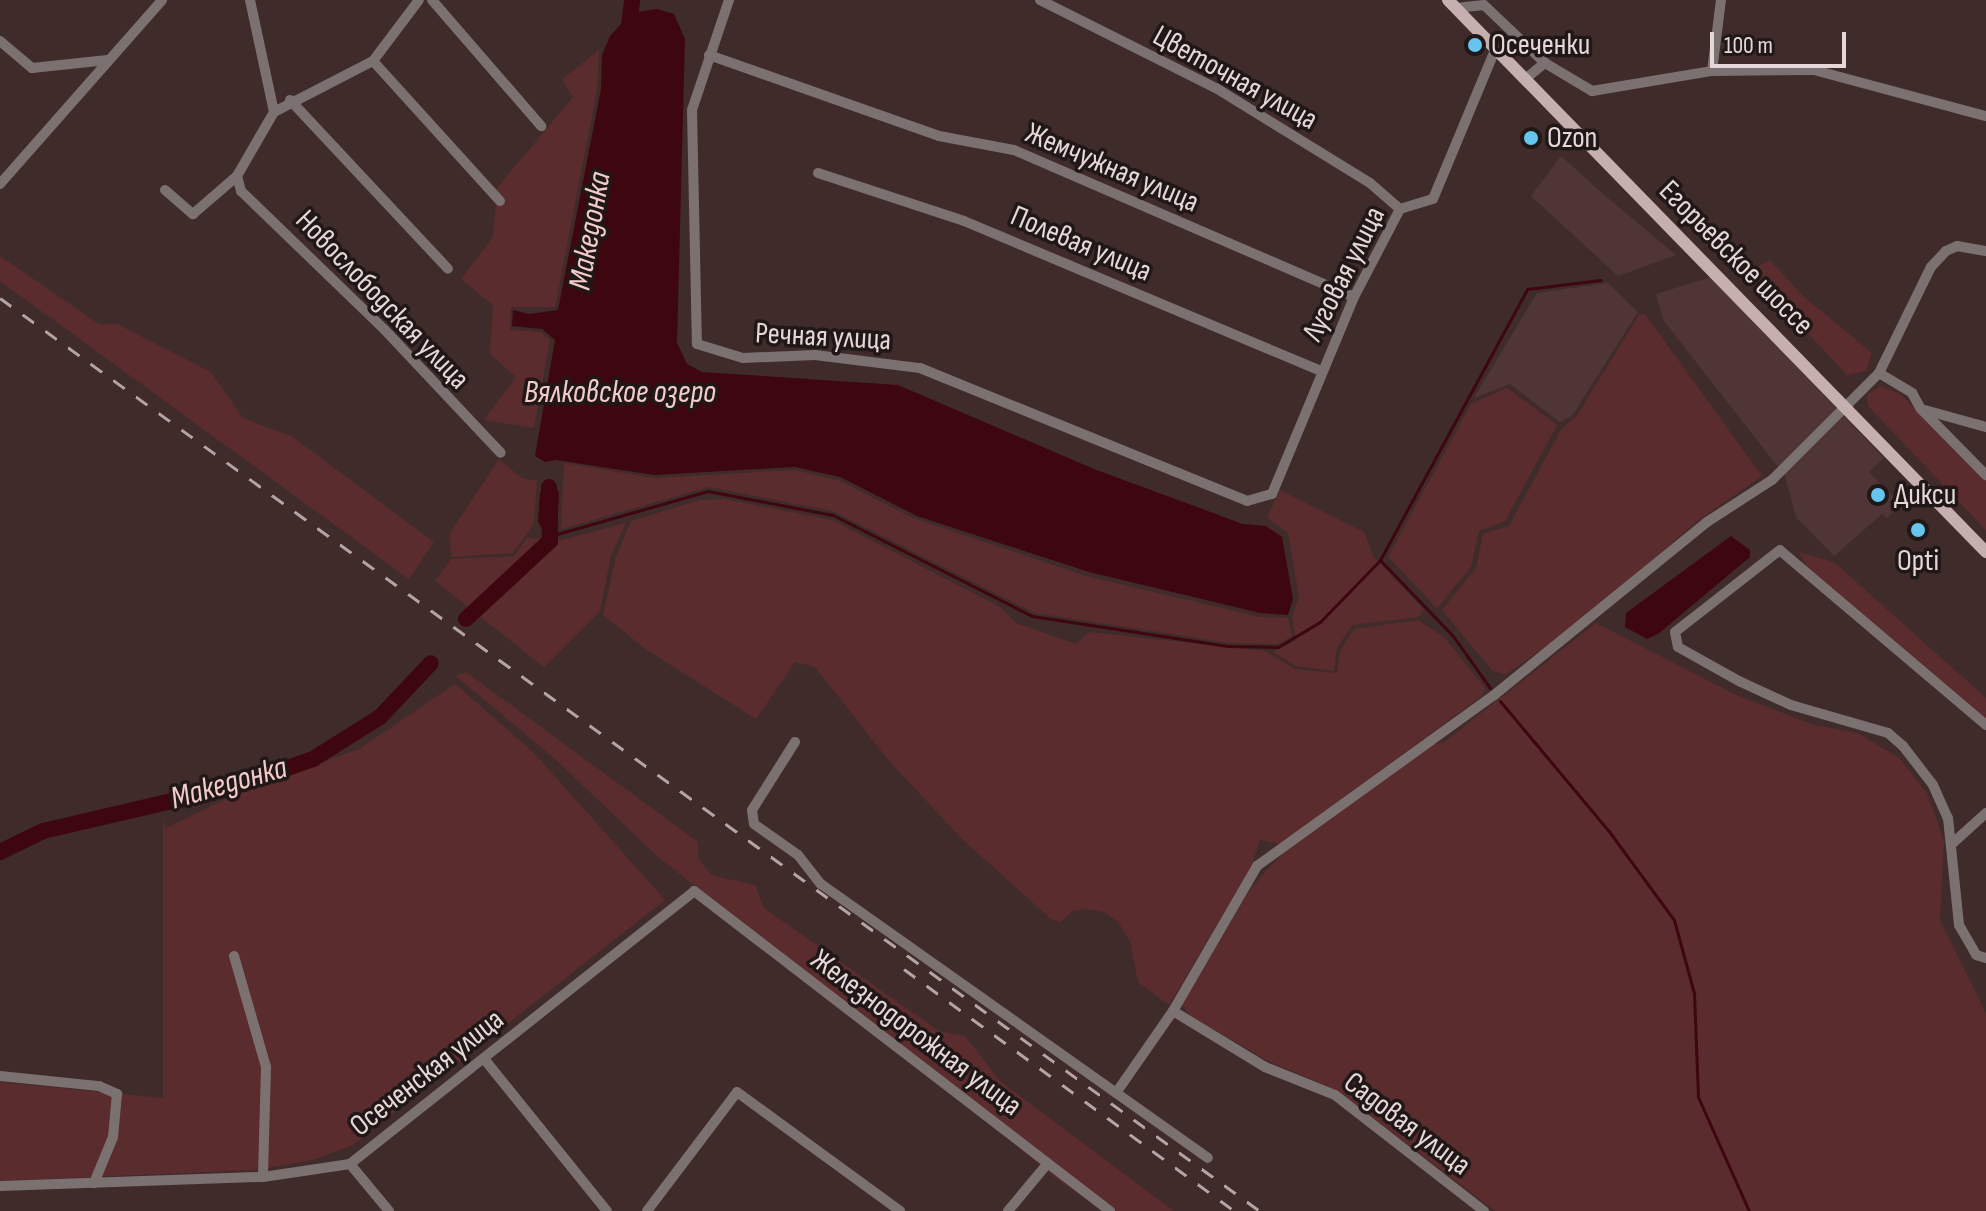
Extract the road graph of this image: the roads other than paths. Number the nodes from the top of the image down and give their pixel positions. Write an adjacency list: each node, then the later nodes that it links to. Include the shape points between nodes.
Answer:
1 (162, 0): 12 (street)
2 (250, 0): 18 (street)
3 (419, 0): 13 (street)
4 (432, 0): 20 (street)
5 (729, 0): 11 (street, Речная улица)
6 (1040, 0): 26 (street, Цветочная улица, via 1216,88 1370,183)
7 (1721, 0): 15 (street)
8 (1452, 4): 10 (main road, Егорьевское шоссе); 14 (street, via 1484,5)
9 (0, 41): 12 (street, via 32,68)
10 (1495, 50): 16 (main road, Егорьевское шоссе); 26 (street, Луговая улица, via 1433,199)
11 (709, 55): 29 (street, Жемчужная улица, via 939,136 1014,150); 37 (street, Речная улица, via 692,110 697,344 743,358 815,355 920,368 1247,501)
12 (108, 60): 23 (street)
13 (373, 61): 17 (street); 25 (street)
14 (1545, 63): 15 (street, via 1592,91); 16 (street)
15 (1712, 71): 19 (street, via 1814,70)
16 (1525, 79): 32 (main road, Егорьевское шоссе)
17 (290, 100): 18 (street); 28 (street)
18 (274, 112): 22 (street)
19 (1986, 116)
20 (541, 126)
21 (818, 173): 30 (street, Полевая улица, via 964,221)
22 (237, 176): 24 (street, via 193,214); 35 (street, Новослободская улица, via 241,191 384,329)
23 (0, 184)
24 (165, 190)
25 (500, 201)
26 (1400, 209): 29 (street, Луговая улица)
27 (1986, 251): 31 (street, via 1957,246 1931,267)
28 (448, 269)
29 (1354, 297): 30 (street, Луговая улица)
30 (1321, 371): 37 (street, Луговая улица)
31 (1879, 373): 32 (street); 33 (street, via 1912,393)
32 (1847, 408): 38 (main road, Егорьевское шоссе); 46 (street, via 1772,480 1707,522 1493,696 1257,866)
33 (1921, 409): 34 (street); 36 (street)
34 (1986, 427)
35 (501, 453)
36 (1986, 475)
37 (1272, 494)
38 (1986, 552)
39 (1986, 725): 42 (street, via 1780,550 1675,632 1678,647 1741,682 1791,705 1888,733 1933,785)
40 (795, 742): 49 (street, via 752,810 754,824 798,855 821,884)
41 (1986, 813): 42 (street)
42 (1954, 842): 45 (street, via 1959,925 1976,955)
43 (694, 891): 47 (street, Осеченская улица); 51 (street, Железнодорожная улица)
44 (234, 956): 53 (street, via 266,1067)
45 (1986, 958)
46 (1173, 1011): 49 (street); 62 (street, Садовая улица, via 1265,1067 1335,1095)
47 (485, 1060): 52 (street, Осеченская улица); 57 (street)
48 (0, 1076): 54 (street, via 99,1086 117,1094 113,1137)
49 (1116, 1093): 50 (street)
50 (1208, 1158)
51 (1048, 1163): 60 (street); 61 (street, Железнодорожная улица)
52 (350, 1164): 53 (street, Осеченская улица); 56 (street)
53 (263, 1177): 54 (street, Осеченская улица)
54 (94, 1183): 55 (street, Осеченская улица)
55 (0, 1186)
56 (389, 1211)
57 (607, 1211)
58 (647, 1211): 59 (street, via 737,1092)
59 (899, 1211)
60 (1008, 1211)
61 (1110, 1211)
62 (1484, 1211)

